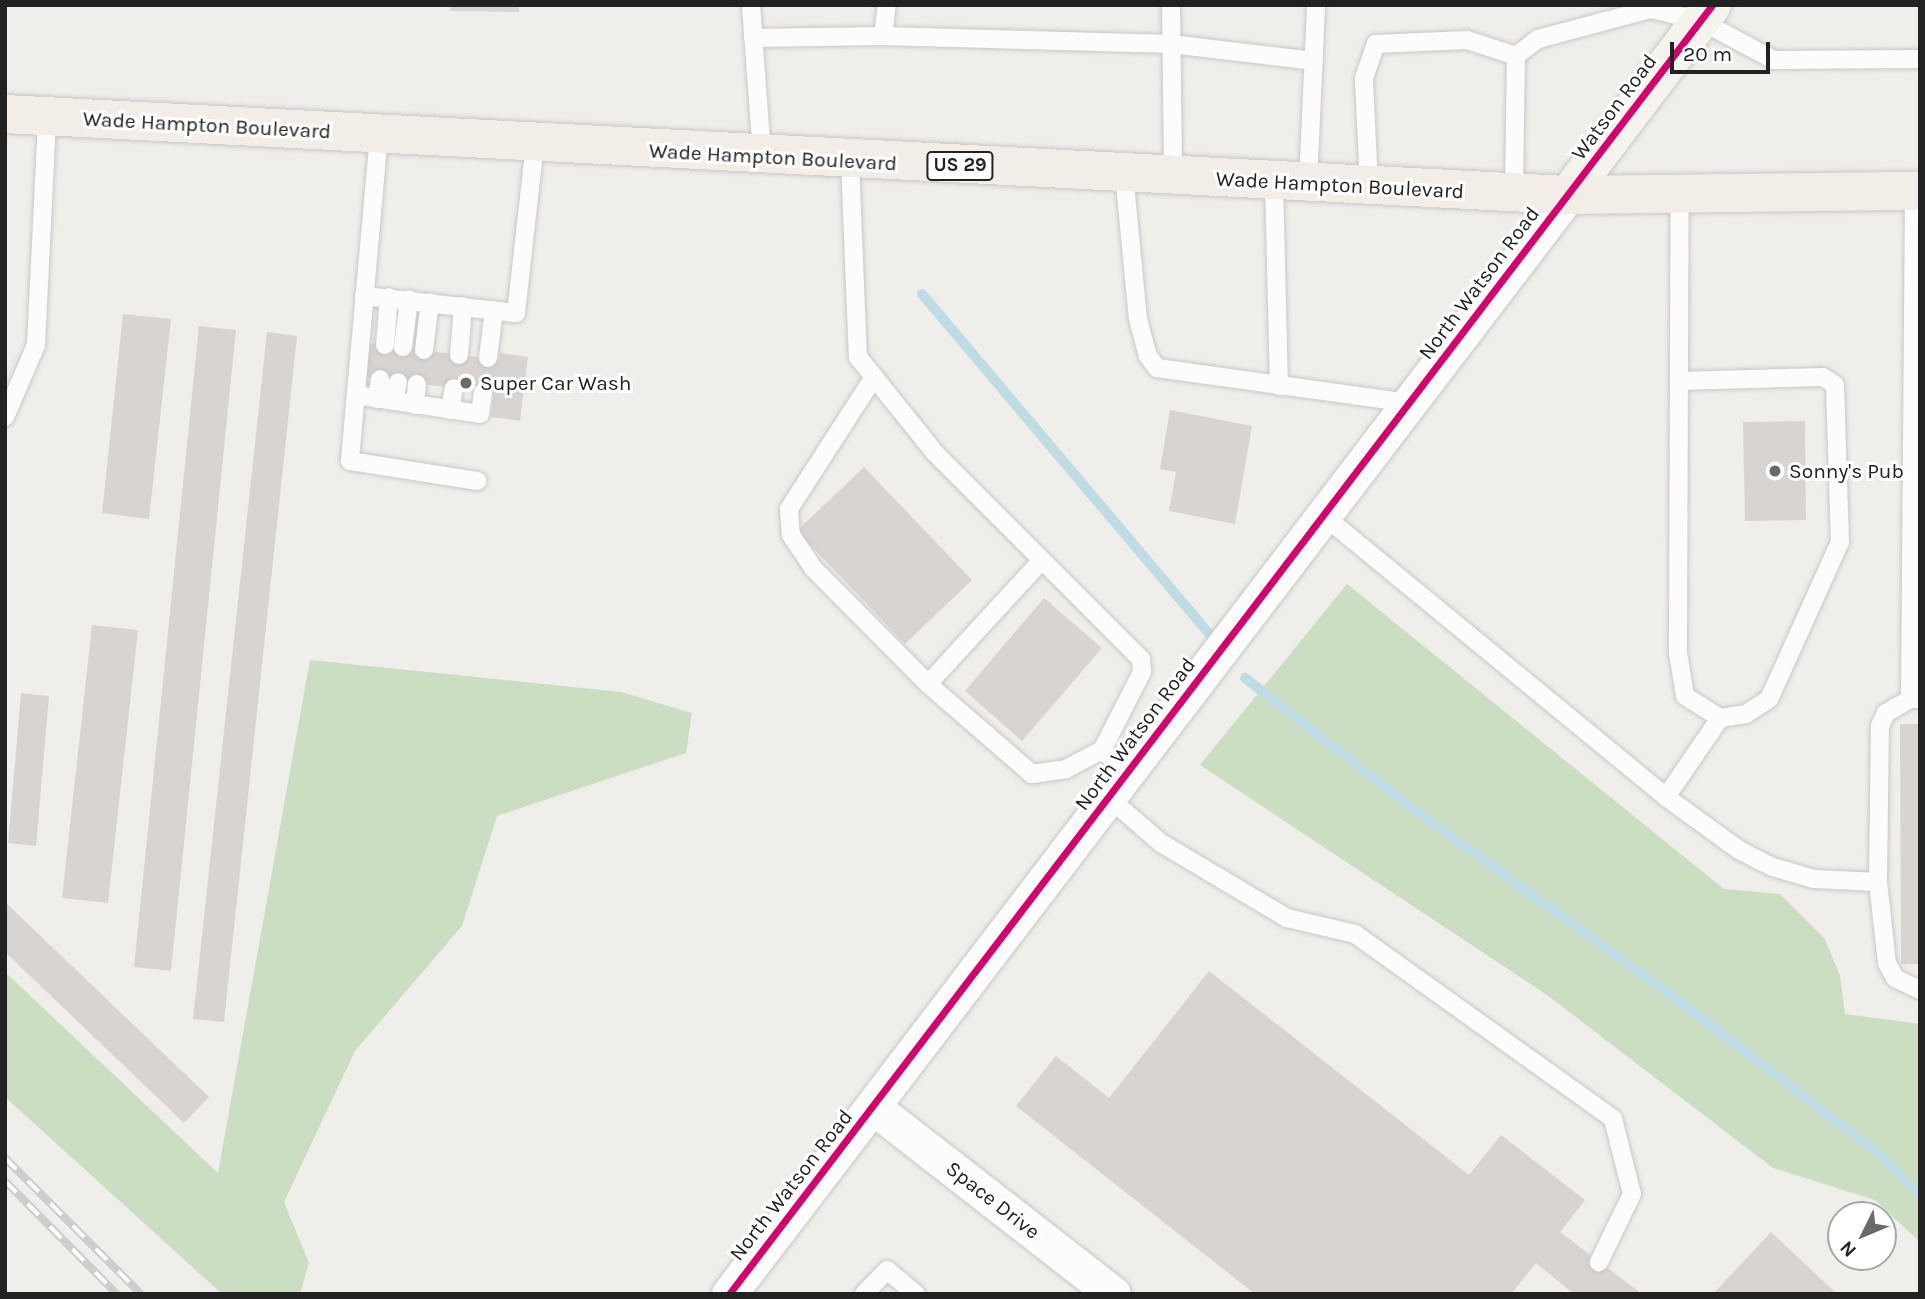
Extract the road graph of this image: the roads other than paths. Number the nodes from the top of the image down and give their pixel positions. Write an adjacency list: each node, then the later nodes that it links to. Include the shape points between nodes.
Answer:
1 (751, 5): 7 (lane)
2 (887, 5): 6 (lane)
3 (1171, 5): 8 (lane)
4 (1316, 5): 11 (lane)
5 (1706, 13): 9 (lane, via 1651,9 1538,39); 10 (lane, via 1774,60); 25 (street, Watson Road)
6 (883, 36): 7 (lane); 8 (lane)
7 (753, 38): 16 (lane)
8 (1171, 44): 11 (lane); 19 (lane)
9 (1516, 56): 21 (lane, via 1467,40 1376,44 1364,78); 23 (lane)
10 (1920, 59)
11 (1314, 61): 20 (lane)
12 (5, 114): 13 (main road, Wade Hampton Boulevard / US 29)
13 (47, 117): 14 (main road, Wade Hampton Boulevard / US 29); 48 (lane, via 36,345)
14 (379, 135): 15 (main road, Wade Hampton Boulevard / US 29); 26 (lane)
15 (535, 144): 16 (main road, Wade Hampton Boulevard / US 29); 31 (lane, via 516,313)
16 (762, 157): 17 (main road, Wade Hampton Boulevard / US 29)
17 (850, 161): 18 (main road, Wade Hampton Boulevard / US 29); 36 (lane, via 858,357)
18 (1124, 174): 19 (main road, Wade Hampton Boulevard / US 29); 40 (lane, via 1139,319 1148,356 1157,368 1173,373)
19 (1173, 176): 20 (main road, Wade Hampton Boulevard / US 29)
20 (1291, 182): 21 (main road, Wade Hampton Boulevard / US 29); 40 (lane)
21 (1369, 186): 23 (main road, Wade Hampton Boulevard / US 29)
22 (1917, 191): 24 (main road, Wade Hampton Boulevard / US 29); 35 (lane)
23 (1514, 193): 25 (main road, Wade Hampton Boulevard / US 29)
24 (1680, 194): 25 (main road, Wade Hampton Boulevard / US 29); 38 (lane)
25 (1568, 195): 45 (street, North Watson Road)
26 (364, 296): 27 (lane); 43 (lane)
27 (389, 297): 28 (lane); 28 (lane, via 394,346)
28 (409, 299): 29 (lane)
29 (430, 302): 30 (lane); 32 (lane)
30 (463, 306): 31 (lane); 33 (lane)
31 (494, 310): 34 (lane)
32 (424, 350)
33 (460, 355)
34 (488, 358)
35 (1916, 361): 53 (lane)
36 (874, 377): 51 (lane, via 935,453); 52 (lane, via 789,509 791,535 813,568)
37 (389, 380): 44 (lane)
38 (1679, 381): 54 (lane, via 1678,653 1685,696); 54 (lane, via 1823,377 1835,385 1840,542 1769,699 1746,714)
39 (417, 384): 46 (lane)
40 (1279, 386): 45 (lane)
41 (454, 388): 47 (lane)
42 (483, 392): 47 (lane, via 480,414)
43 (356, 396): 44 (lane); 49 (lane, via 350,461)
44 (385, 400): 46 (lane)
45 (1409, 403): 50 (street, North Watson Road)
46 (415, 405): 47 (lane)
47 (450, 410)
48 (5, 417)
49 (477, 481)
50 (1324, 516): 56 (street, North Watson Road); 57 (lane)
51 (1040, 562): 52 (lane); 55 (lane, via 1141,659 1142,672)
52 (928, 684): 55 (lane, via 1032,774 1066,769)
53 (1915, 699): 58 (lane, via 1886,713 1880,726)
54 (1720, 718): 57 (lane)
55 (1102, 750): 56 (lane)
56 (1118, 786): 60 (street, North Watson Road); 61 (lane, via 1161,843 1287,918 1355,934 1613,1119 1632,1194)
57 (1666, 797): 58 (lane, via 1739,850 1773,867 1815,879)
58 (1878, 882): 59 (lane, via 1887,962 1895,978)
59 (1920, 990)
60 (873, 1107): 62 (street, North Watson Road); 65 (street, Space Drive)
61 (1599, 1262)
62 (729, 1294)
63 (864, 1294): 64 (lane, via 887,1270)
64 (916, 1294)
65 (1113, 1294)

